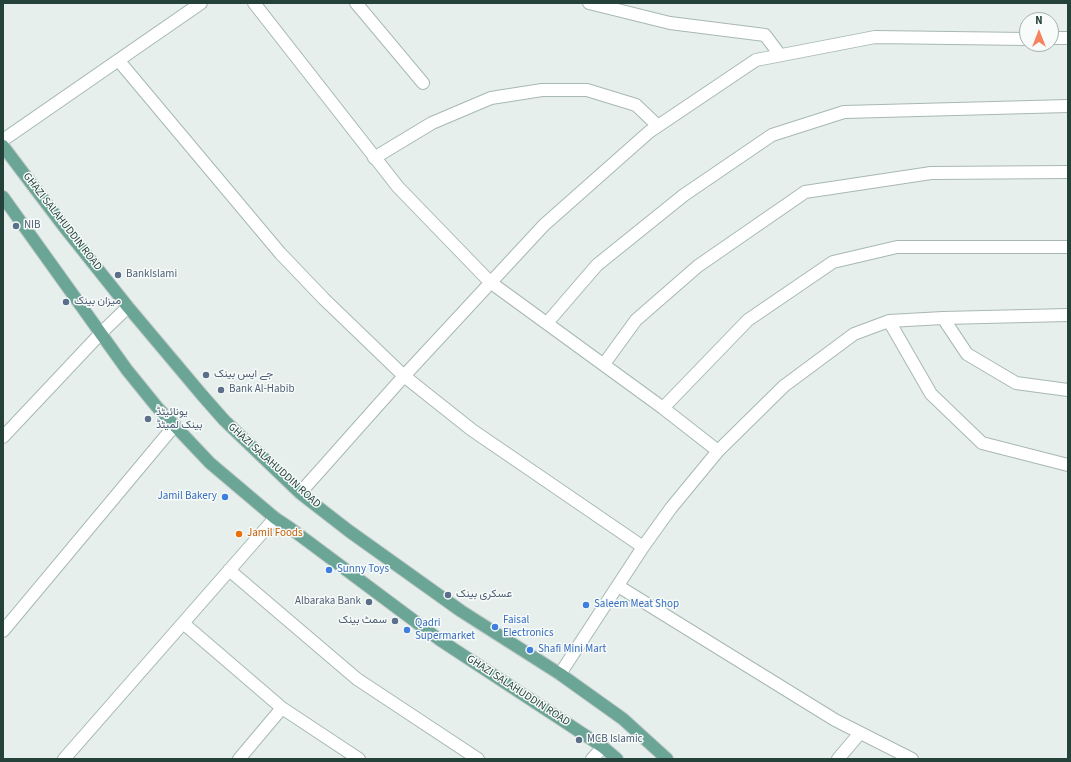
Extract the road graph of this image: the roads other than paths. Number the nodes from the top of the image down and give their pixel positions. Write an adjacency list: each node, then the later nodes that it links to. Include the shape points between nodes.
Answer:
1 (201, 3): 7 (street)
2 (254, 3): 13 (street)
3 (356, 3): 8 (street)
4 (589, 3): 6 (street, via 670,23 765,35)
5 (1019, 39): 6 (street, via 875,37)
6 (780, 55): 10 (street, via 756,60)
7 (119, 61): 11 (street); 25 (street, via 280,253)
8 (423, 83)
9 (1068, 106): 22 (street, via 844,112 772,135 684,195 597,265)
10 (658, 126): 13 (street, via 636,105 587,90 542,90 491,98 432,124); 17 (street, via 544,224)
11 (3, 140)
12 (3, 146): 18 (main road, GHAZI SALAHUDDIN ROAD)
13 (374, 158): 17 (street, via 398,187)
14 (1068, 172): 24 (street, via 931,173 805,192 698,266 636,320)
15 (3, 197): 23 (main road, GHAZI SALAHUDDIN ROAD)
16 (1068, 247): 27 (street, via 897,247 833,262 748,320)
17 (490, 282): 22 (street); 25 (street)
18 (128, 307): 23 (street); 32 (main road, GHAZI SALAHUDDIN ROAD, via 224,420)
19 (1068, 315): 20 (street)
20 (942, 318): 21 (street); 26 (street, via 967,354 1016,384)
21 (889, 321): 30 (street, via 854,334 784,386); 31 (street, via 931,394 982,444)
22 (547, 323): 24 (street)
23 (101, 333): 28 (main road, GHAZI SALAHUDDIN ROAD, via 127,370); 29 (street)
24 (604, 364): 27 (street)
25 (404, 376): 32 (street); 34 (street, via 472,430)
26 (1068, 390)
27 (663, 408): 30 (street)
28 (175, 425): 33 (main road, GHAZI SALAHUDDIN ROAD, via 210,462); 38 (street)
29 (5, 429)
30 (718, 451): 34 (street)
31 (1068, 465)
32 (300, 492): 39 (main road, GHAZI SALAHUDDIN ROAD, via 349,531 461,611)
33 (275, 518): 35 (street); 42 (main road, GHAZI SALAHUDDIN ROAD, via 440,640)
34 (643, 547): 36 (street)
35 (229, 570): 37 (street); 46 (street, via 357,679)
36 (618, 586): 39 (street); 41 (street)
37 (183, 623): 40 (street); 43 (street)
38 (3, 631)
39 (560, 674): 49 (main road, GHAZI SALAHUDDIN ROAD, via 624,719)
40 (282, 708): 44 (street); 45 (street)
41 (860, 733): 50 (street); 51 (street)
42 (603, 747): 47 (street); 48 (main road, GHAZI SALAHUDDIN ROAD)
43 (64, 759)
44 (238, 759)
45 (359, 759)
46 (478, 759)
47 (592, 759)
48 (618, 759)
49 (667, 759)
50 (838, 759)
51 (912, 759)

